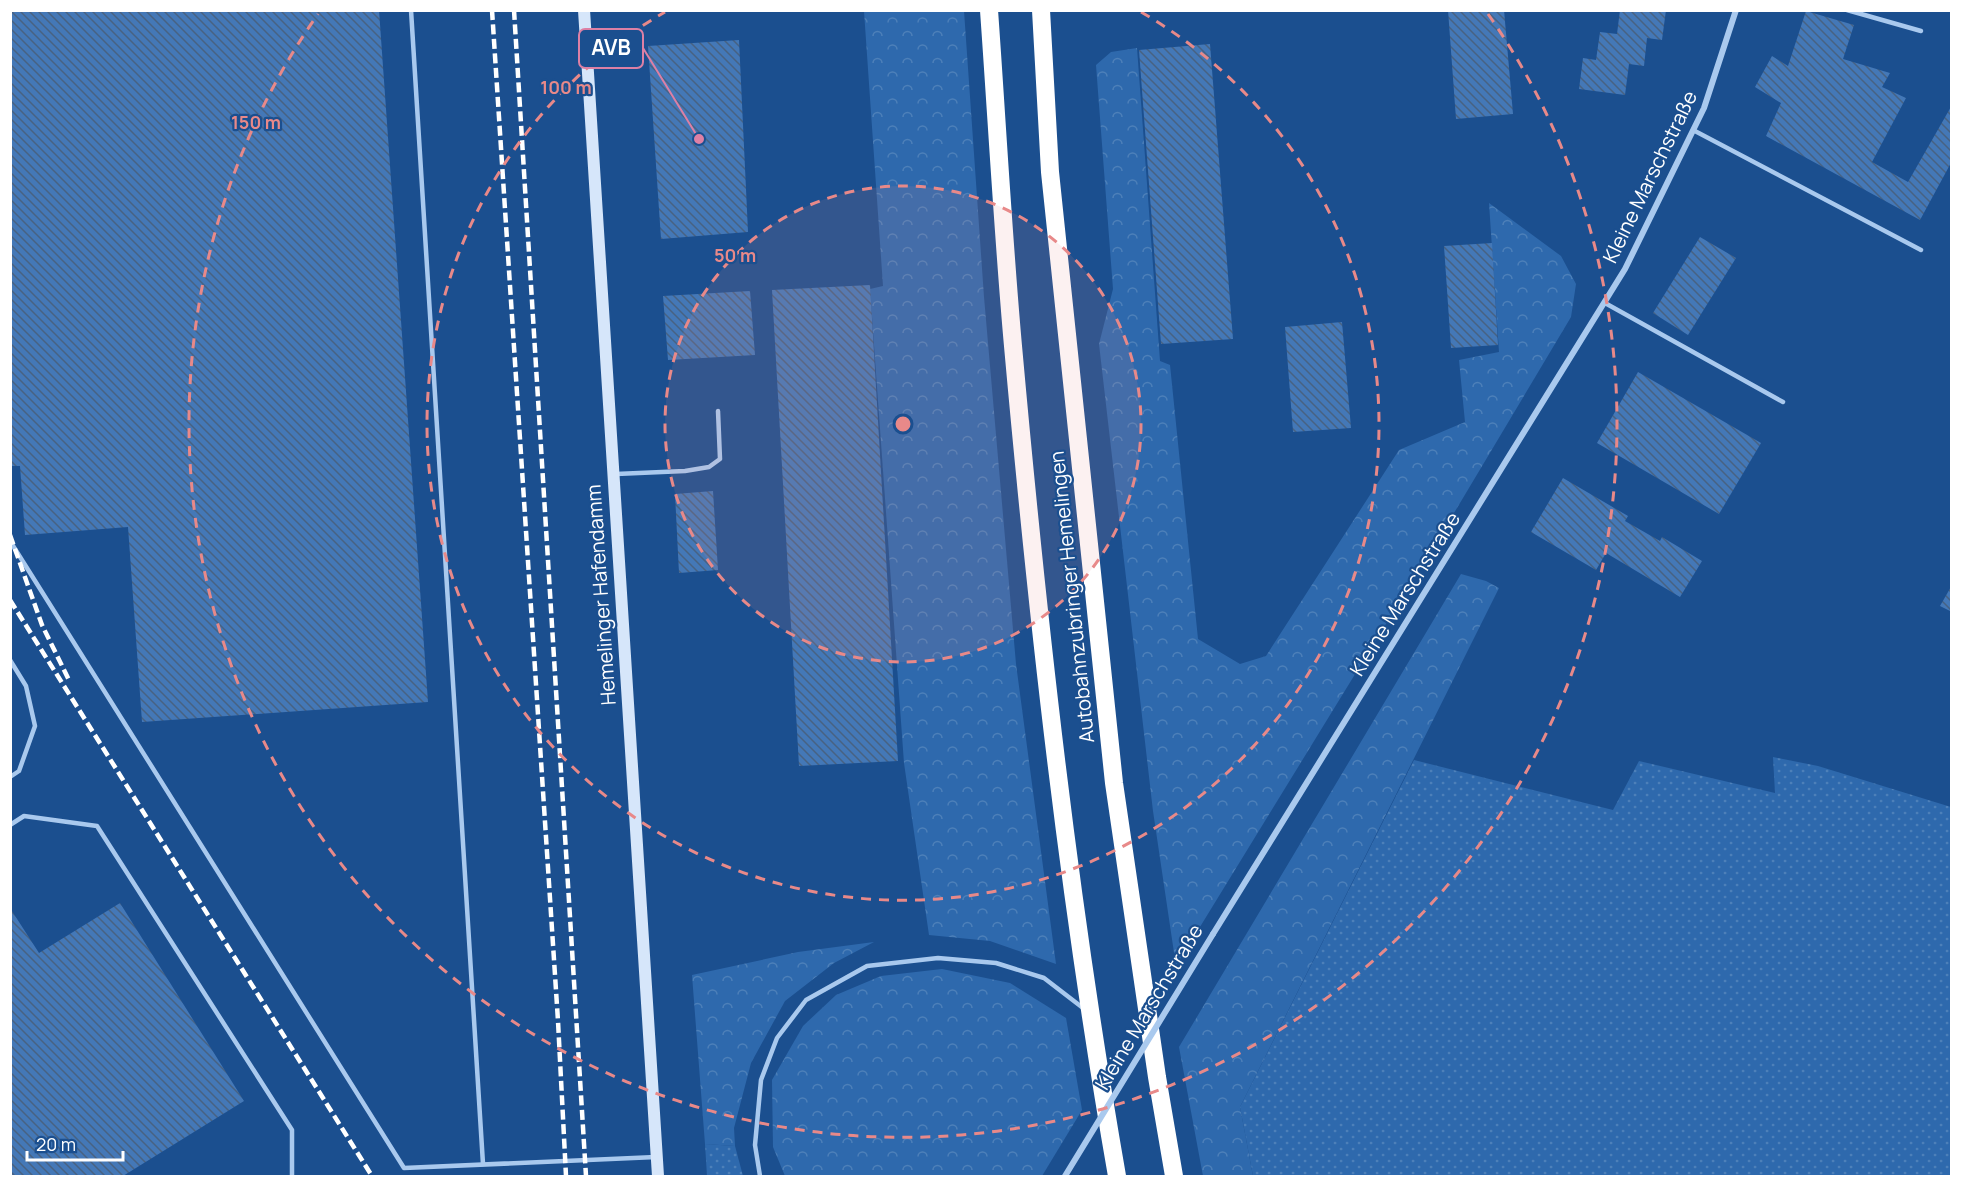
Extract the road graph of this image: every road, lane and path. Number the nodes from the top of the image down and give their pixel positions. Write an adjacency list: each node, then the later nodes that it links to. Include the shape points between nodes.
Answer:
1 (411, 10): 20 (lane)
2 (584, 10): 13 (street, Hemelinger Hafendamm)
3 (989, 10): 18 (highway, Autobahnzubringer Hemelingen, via 1013,345 1056,765)
4 (1041, 10): 26 (highway, Autobahnzubringer Hemelingen, via 1050,172 1114,783)
5 (1736, 10): 8 (street, Kleine Marschstraße)
6 (1846, 10): 7 (lane)
7 (1921, 31)
8 (1693, 130): 9 (lane); 10 (street, Kleine Marschstraße)
9 (1921, 250)
10 (1605, 303): 11 (lane); 24 (street, Kleine Marschstraße, bridge)
11 (1783, 402)
12 (718, 411): 13 (lane, via 720,459 709,467)
13 (613, 474): 19 (street, Hemelinger Hafendamm)
14 (10, 541): 20 (lane, via 404,1168)
15 (10, 660): 16 (lane, via 26,686 35,726 19,771)
16 (10, 777)
17 (10, 825): 21 (lane, via 24,816 97,826 292,1130)
18 (1090, 1013): 23 (lane, via 1044,978 996,963 938,958 867,966 806,1000 777,1038 761,1080 755,1145); 25 (highway, Autobahnzubringer Hemelingen)
19 (657, 1157): 20 (lane); 22 (street, Hemelinger Hafendamm)
20 (483, 1164)
21 (292, 1176)
22 (658, 1176)
23 (760, 1176)
24 (1065, 1176)
25 (1117, 1176)
26 (1174, 1176)

